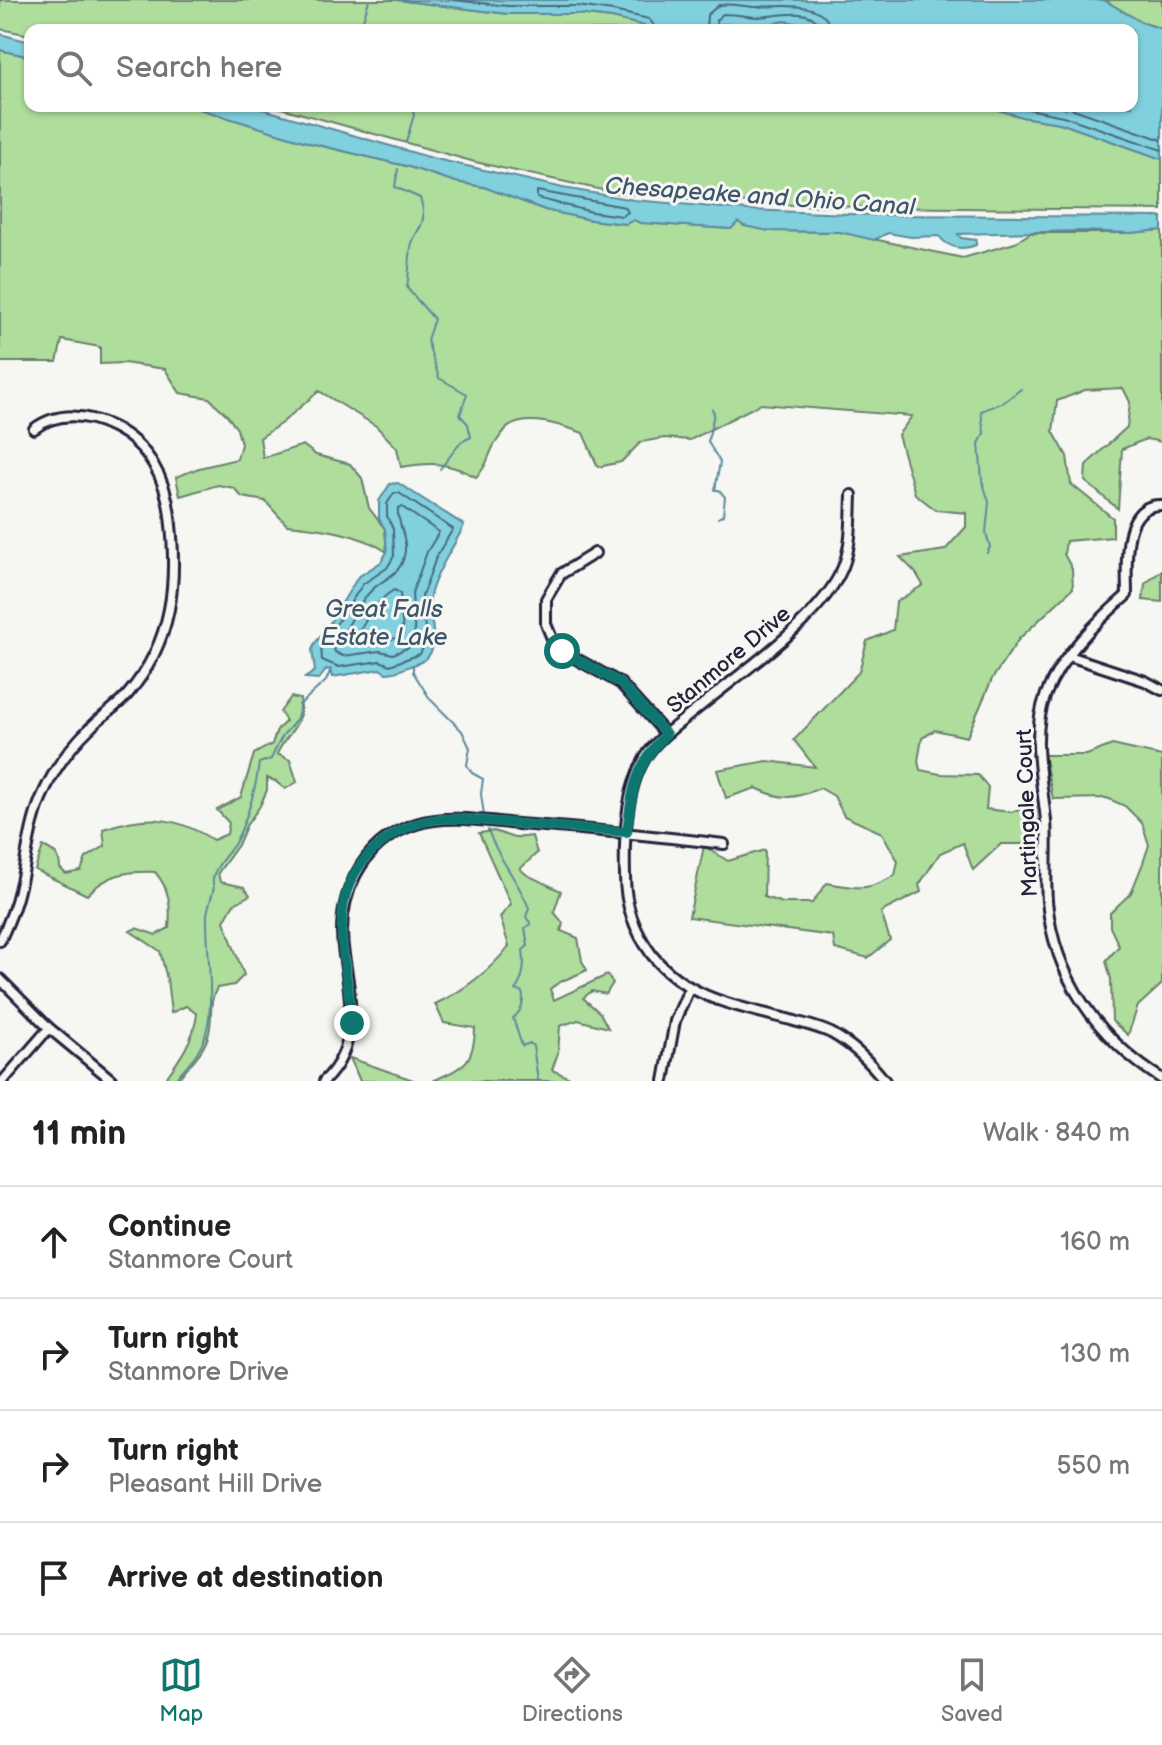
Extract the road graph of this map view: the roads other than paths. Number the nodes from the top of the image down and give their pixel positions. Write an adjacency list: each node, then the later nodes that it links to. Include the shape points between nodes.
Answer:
1 (34, 429): 10 (street, via 61,416 85,417 117,429 137,444 165,488 174,559 170,611 159,645 128,694 75,743 45,788 31,825 13,913)
2 (852, 495): 7 (street, Stanmore Drive, via 851,535 829,593)
3 (1162, 505): 5 (street, Martingale Court, via 1143,510 1131,526 1127,595)
4 (595, 553): 7 (street, via 561,574 546,599 546,624 562,651 620,683)
5 (1069, 656): 6 (street); 14 (street, Martingale Court, via 1046,695 1037,739 1053,938 1071,984 1096,1022)
6 (1162, 690)
7 (666, 734): 8 (street, Stanmore Drive, via 637,772)
8 (627, 832): 9 (street); 12 (street, Stanmore Drive, via 625,886 635,926 661,966); 17 (street, via 447,818 415,824 385,840 360,865 343,905 342,946 352,1023 343,1055)
9 (724, 844)
10 (0, 941)
11 (0, 979): 13 (street)
12 (689, 989): 18 (street, via 675,1021); 19 (street, Stanmore Drive, via 831,1033 869,1061)
13 (49, 1028): 15 (street); 16 (street)
14 (1162, 1079)
15 (3, 1081)
16 (113, 1081)
17 (324, 1081)
18 (664, 1081)
19 (885, 1081)

